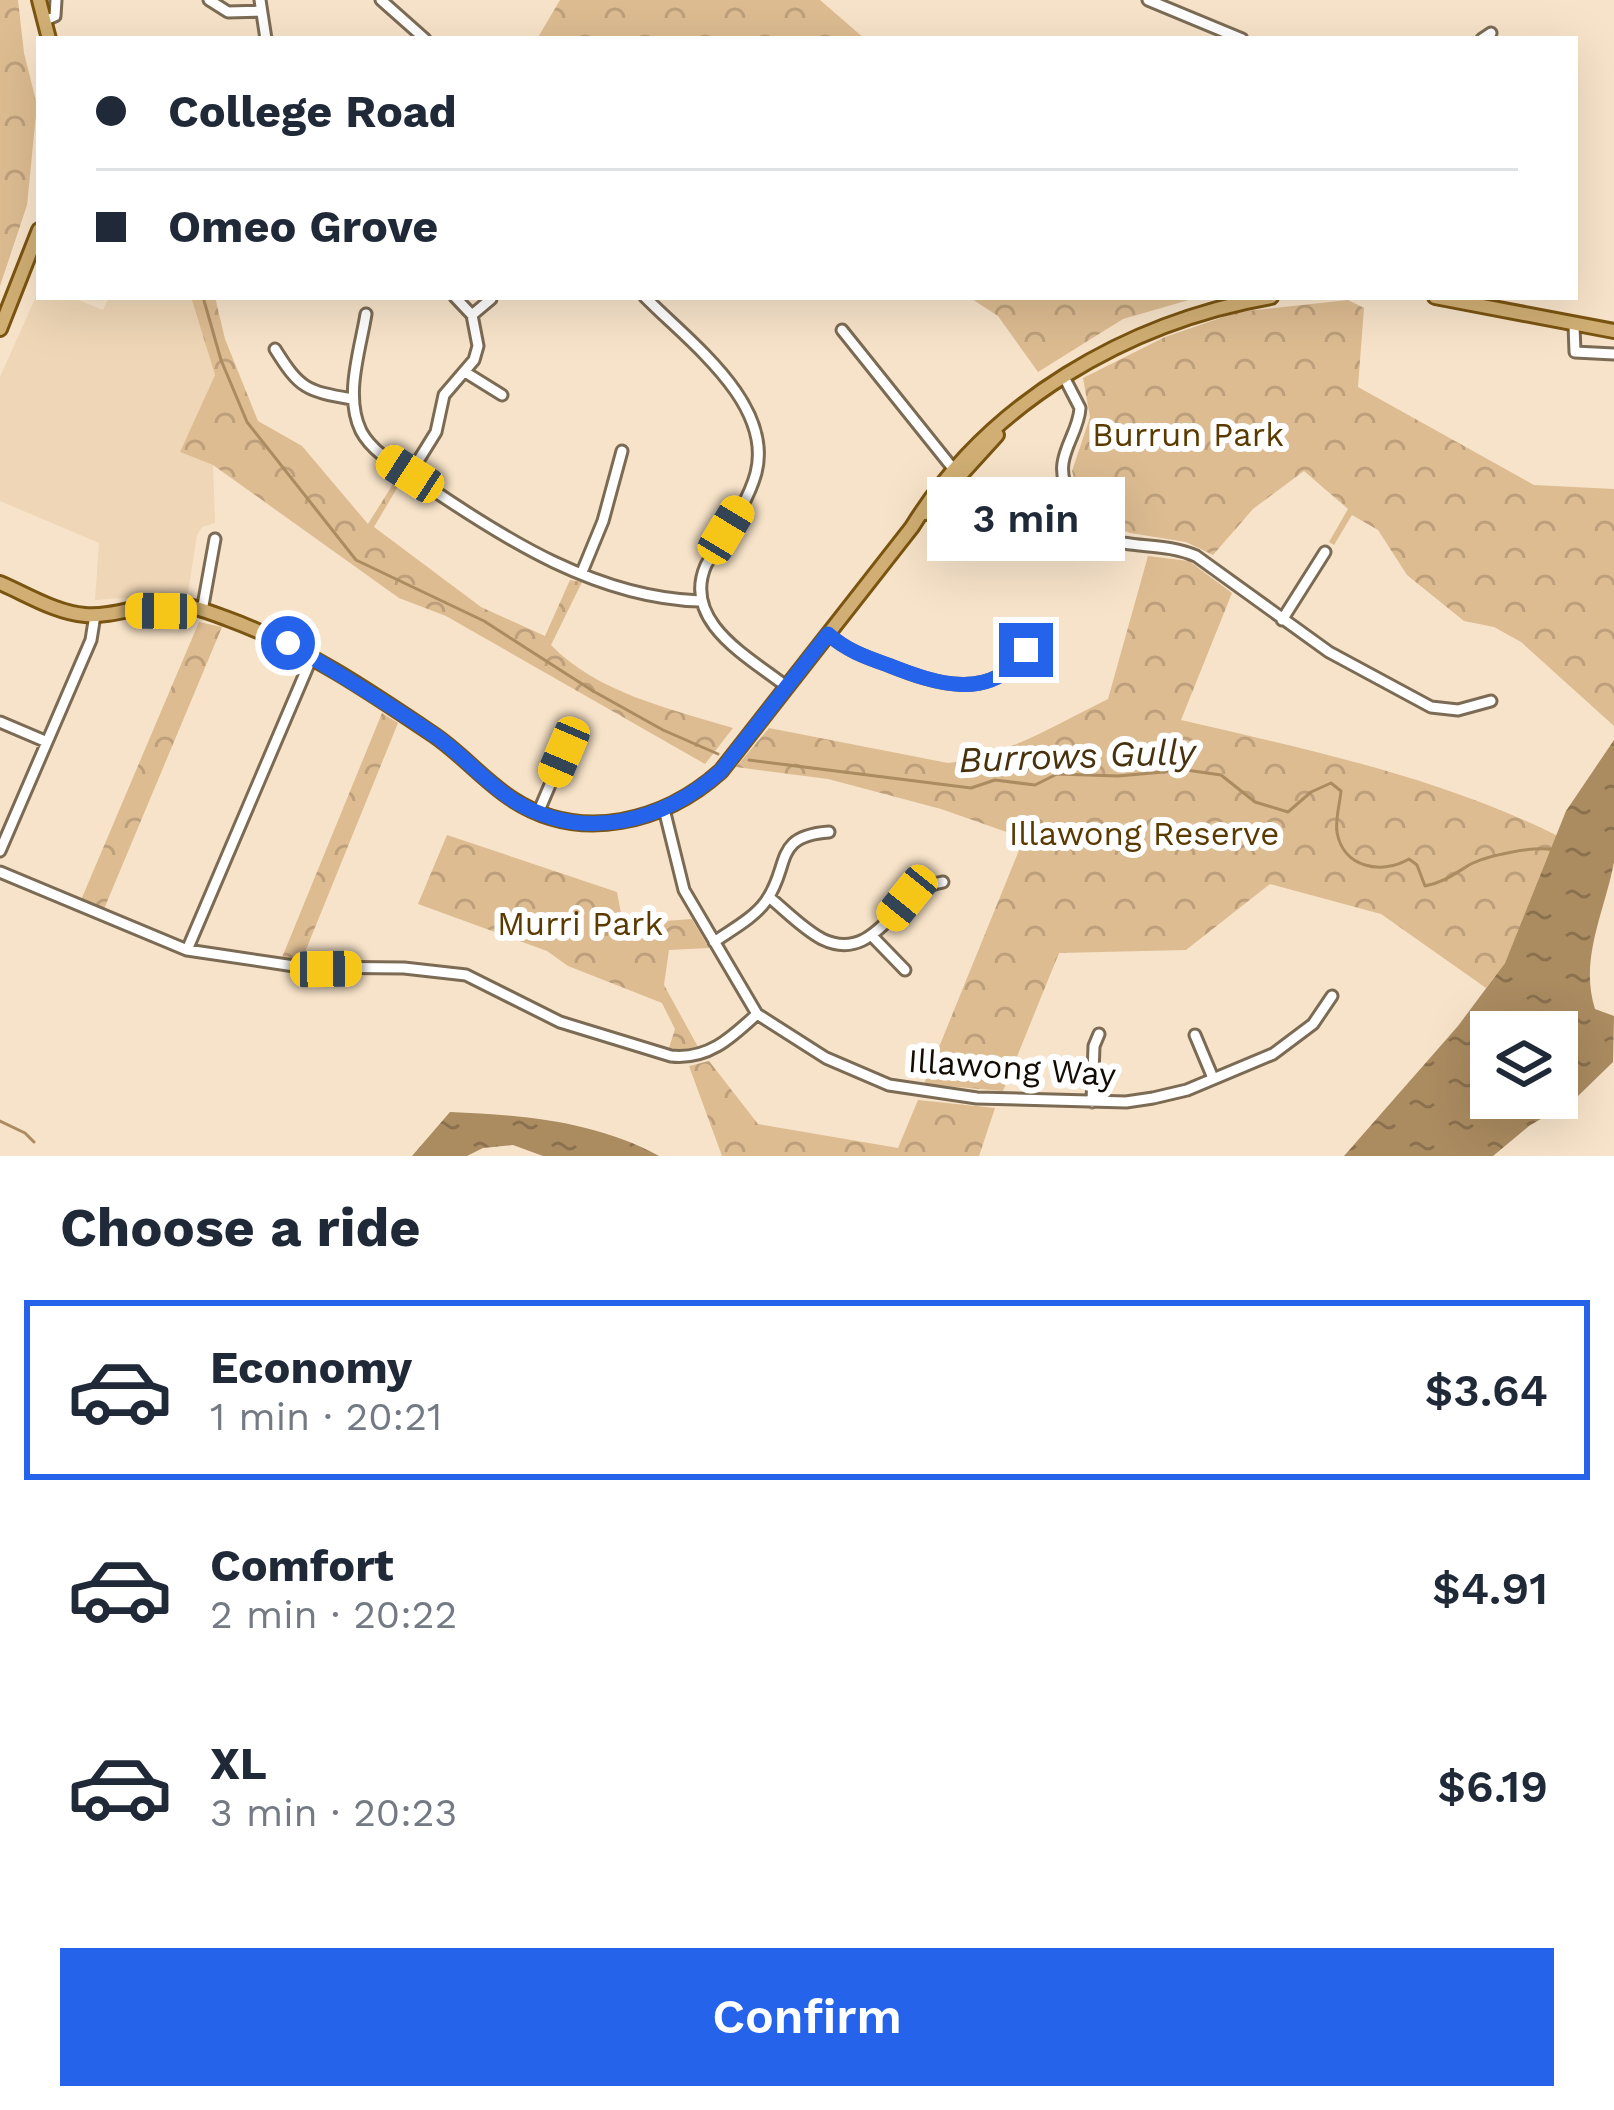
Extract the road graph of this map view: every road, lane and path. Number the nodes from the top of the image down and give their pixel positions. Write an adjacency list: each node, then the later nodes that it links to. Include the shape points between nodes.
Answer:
1 (39, 0): 7 (main road)
2 (56, 0): 7 (street, via 55,16)
3 (209, 0): 6 (street, via 228,12)
4 (381, 0): 10 (street)
5 (1148, 0): 11 (street)
6 (261, 5): 9 (street)
7 (46, 20): 8 (main road)
8 (49, 36)
9 (266, 36)
10 (422, 36)
11 (1235, 36)
12 (36, 238): 21 (main road)
13 (458, 300): 19 (street)
14 (490, 300): 19 (street)
15 (652, 300): 37 (street, via 744,399 758,443 756,475 701,576)
16 (1259, 300): 27 (main road, via 1178,320)
17 (1469, 300): 20 (main road)
18 (366, 314): 29 (street)
19 (472, 315): 26 (street, via 478,346)
20 (1574, 325): 23 (main road); 25 (street, via 1575,352)
21 (0, 329)
22 (842, 330): 31 (street)
23 (1614, 331)
24 (275, 350): 29 (street, via 307,390)
25 (1614, 355)
26 (465, 372): 28 (street); 32 (street, via 444,394 432,441)
27 (1064, 377): 31 (main road, via 993,428); 40 (street, via 1080,408 1064,479 1086,524 1120,544 1196,556)
28 (502, 395)
29 (352, 399): 32 (street, via 362,434)
30 (622, 451): 35 (street)
31 (956, 472): 41 (main road)
32 (410, 474): 35 (street, via 518,546)
33 (214, 539): 38 (street)
34 (1325, 552): 40 (street)
35 (582, 572): 37 (street, via 661,600)
36 (0, 583): 39 (main road, via 70,613)
37 (700, 601): 44 (street, via 723,636)
38 (202, 611): 39 (main road, via 165,604); 43 (main road)
39 (95, 615): 47 (street)
40 (1282, 620): 45 (street, via 1431,707)
41 (828, 634): 42 (street, via 843,648 953,686 998,677); 44 (main road)
42 (1026, 650)
43 (312, 657): 50 (main road); 58 (street)
44 (787, 687): 49 (main road, via 721,771)
45 (1491, 701)
46 (0, 722): 47 (street)
47 (47, 742): 52 (street)
48 (564, 752): 50 (street)
49 (664, 809): 50 (main road, via 603,824); 57 (street, Illawong Way, via 684,890)
50 (538, 813)
51 (830, 832): 55 (street, via 794,840)
52 (0, 851)
53 (0, 872): 58 (street)
54 (943, 882): 56 (street, via 920,888)
55 (770, 897): 56 (street, via 827,942); 57 (street)
56 (873, 937): 59 (street)
57 (714, 941): 61 (street, Illawong Way)
58 (187, 950): 61 (street, via 301,968 466,975 560,1022 670,1056 718,1047)
59 (905, 970)
60 (1332, 997): 64 (street, Illawong Way, via 1291,1043)
61 (757, 1014): 65 (street, Illawong Way, via 826,1058 889,1085)
62 (1099, 1034): 65 (street)
63 (1195, 1035): 64 (street)
64 (1213, 1078): 65 (street, Illawong Way, via 1154,1098)
65 (1092, 1102)

